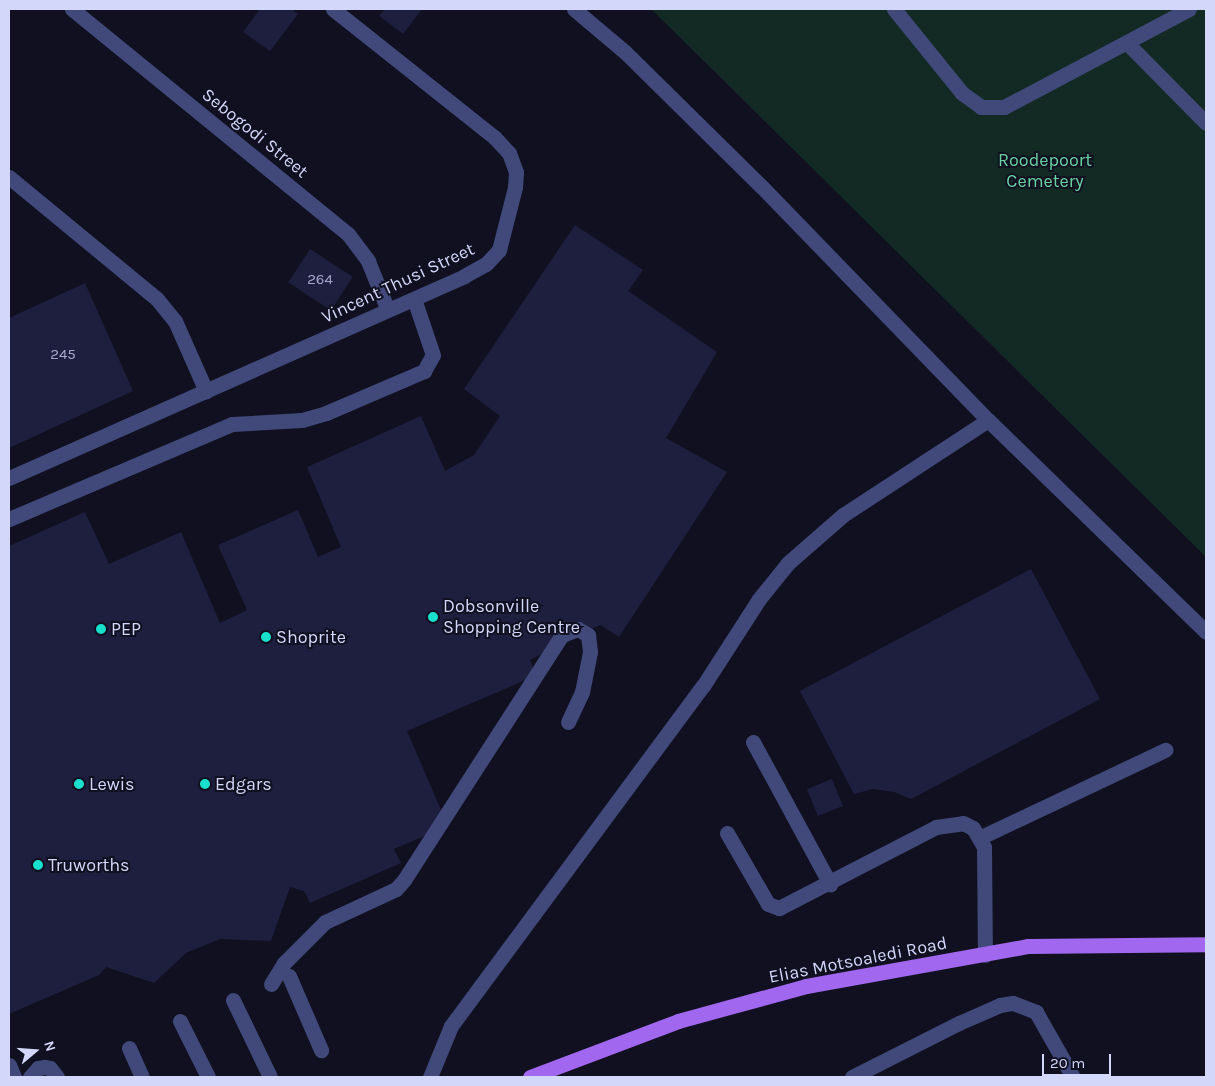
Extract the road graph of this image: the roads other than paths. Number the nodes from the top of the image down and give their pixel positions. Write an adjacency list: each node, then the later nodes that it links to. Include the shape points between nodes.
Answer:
1 (72, 9): 10 (street, Sebogodi Street, via 348,234 368,261)
2 (334, 9): 9 (street, Vincent Thusi Street, via 494,137 509,153 516,172 504,237 492,258 470,273)
3 (574, 9): 12 (street, via 626,52 762,187)
4 (894, 9): 6 (street, via 962,93 981,107 1004,107)
5 (1189, 9): 6 (street)
6 (1127, 43): 7 (street)
7 (1206, 123)
8 (9, 177): 11 (street, via 97,246 162,304 175,322)
9 (414, 298): 10 (street, Vincent Thusi Street); 14 (street, via 433,355 424,371 302,420 232,424)
10 (387, 308): 11 (street, Vincent Thusi Street)
11 (206, 391): 13 (street, Vincent Thusi Street)
12 (988, 420): 15 (street); 37 (street, via 843,515 788,563 759,599 703,686 451,1026)
13 (9, 478)
14 (9, 519)
15 (1206, 632)
16 (568, 722): 25 (street, via 582,692 590,652 588,635 578,629 562,635 404,880 396,888 325,922 284,963)
17 (753, 742): 21 (street)
18 (1165, 750): 20 (street)
19 (727, 833): 21 (street, via 768,904 774,907 785,908)
20 (981, 837): 21 (street, via 963,822 936,827); 23 (street, via 986,860)
21 (830, 884)
22 (1206, 944): 23 (main road, Elias Motsoaledi Road, via 1028,946)
23 (985, 955): 38 (main road, Elias Motsoaledi Road, via 806,986 678,1021)
24 (289, 976): 29 (street)
25 (271, 984)
26 (233, 1000): 36 (street)
27 (180, 1021): 35 (street)
28 (129, 1048): 34 (street)
29 (321, 1050)
30 (9, 1065): 31 (street)
31 (14, 1077)
32 (30, 1077): 33 (street, via 44,1067 50,1068)
33 (57, 1077)
34 (142, 1077)
35 (208, 1077)
36 (270, 1077)
37 (430, 1077)
38 (530, 1077)
39 (852, 1077): 40 (street, via 1000,1005 1026,1005 1036,1012)
40 (1073, 1077)

